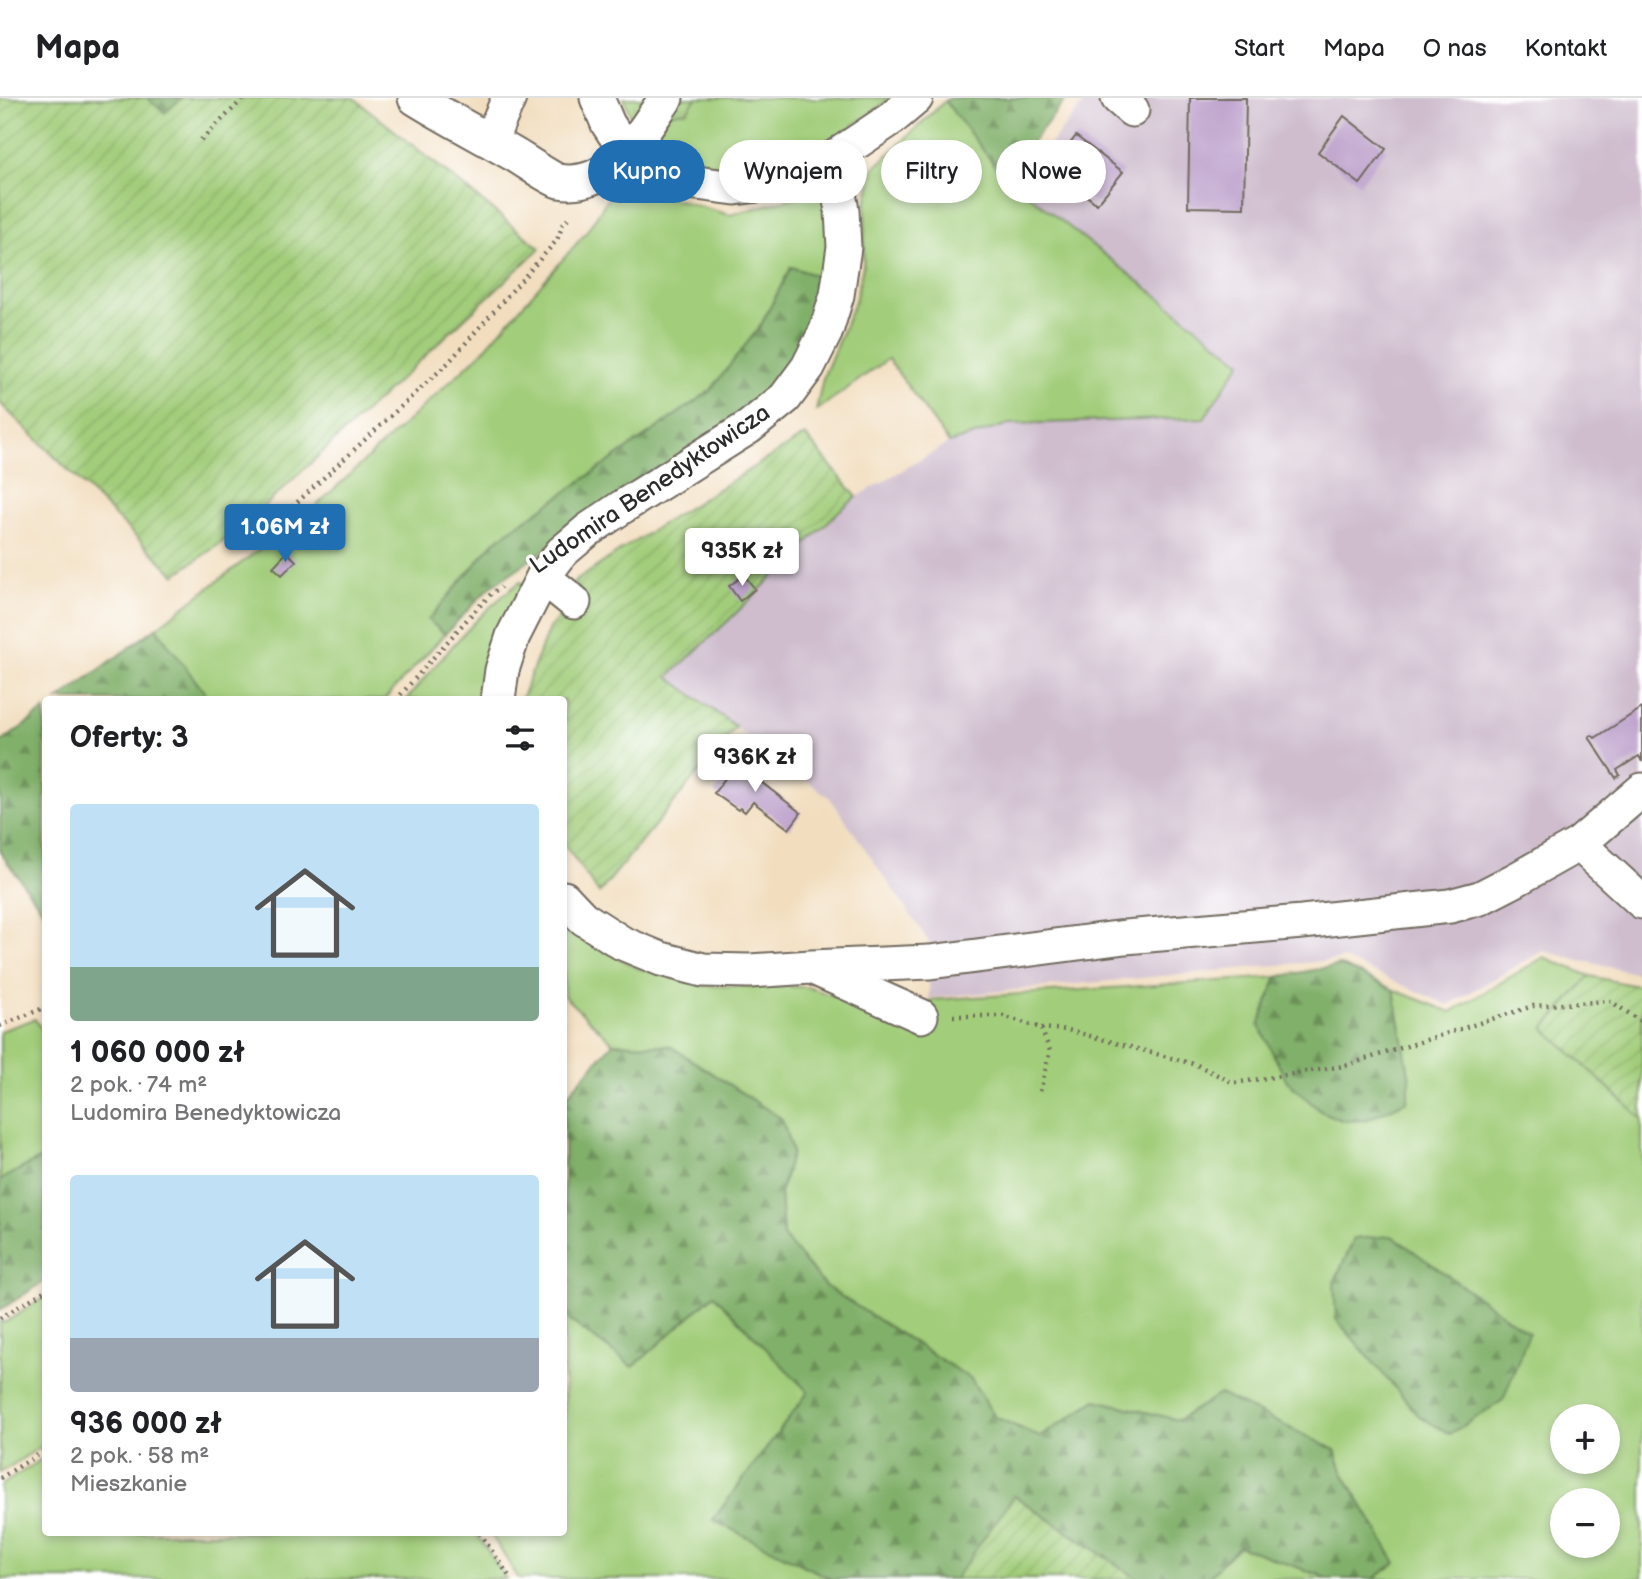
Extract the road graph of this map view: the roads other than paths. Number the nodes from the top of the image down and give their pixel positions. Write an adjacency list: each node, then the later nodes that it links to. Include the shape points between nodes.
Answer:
1 (415, 98): 9 (street)
2 (509, 98): 9 (street)
3 (597, 98): 6 (street)
4 (666, 98): 7 (street)
5 (916, 98): 8 (street)
6 (612, 140)
7 (633, 140)
8 (860, 140)
9 (490, 141): 10 (street, via 556,181)
10 (588, 177)
11 (841, 203): 12 (street, Ludomira Benedyktowicza, via 844,247 837,295 808,367 785,398 749,427 587,530)
12 (553, 564): 13 (street); 14 (street, via 513,636)
13 (574, 602)
14 (499, 696)
15 (1642, 790): 16 (street)
16 (1579, 844): 18 (street); 19 (street, via 1480,898 1450,906 1125,937 930,962)
17 (567, 901): 19 (street, via 583,918 622,943 662,959 703,970)
18 (1642, 902)
19 (811, 967): 20 (street)
20 (921, 1016)

